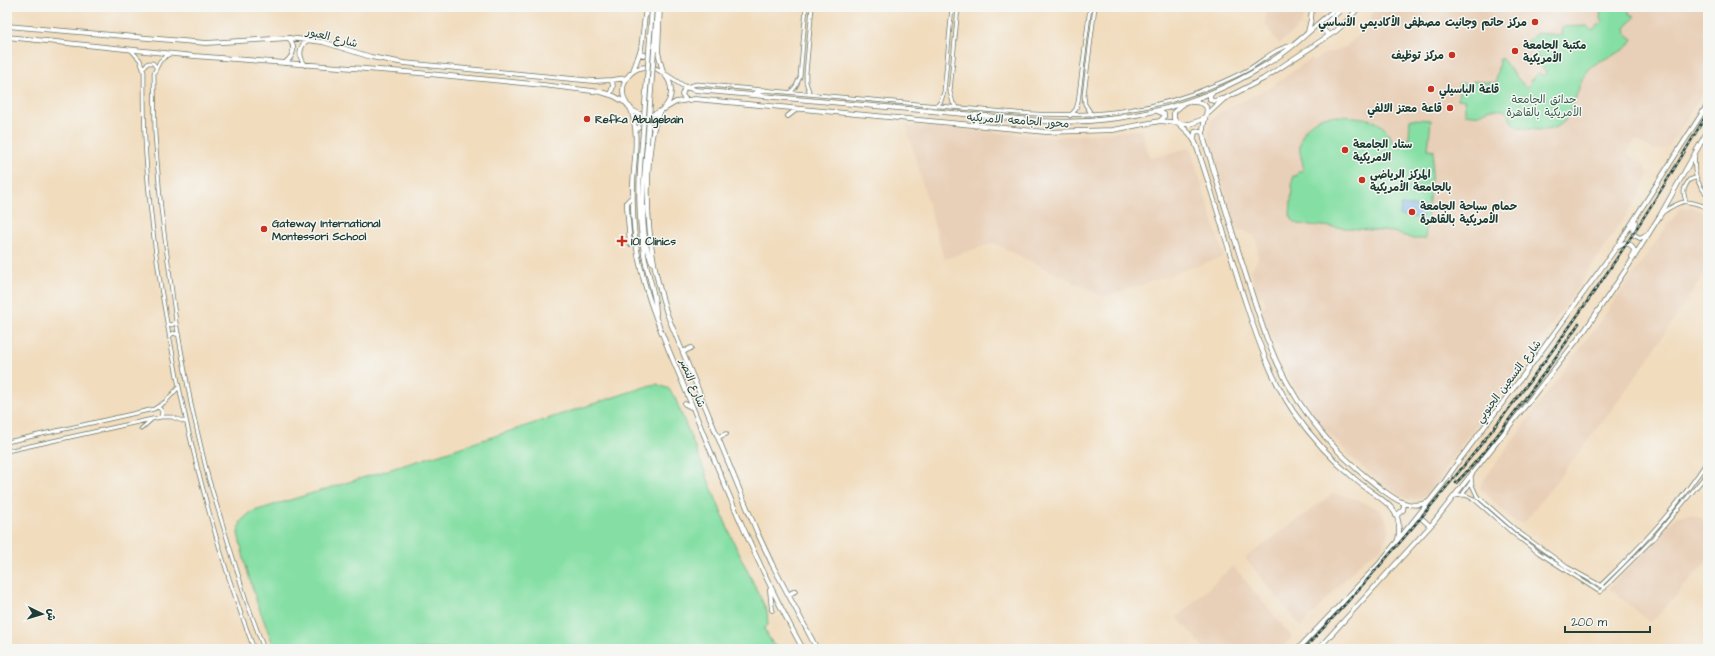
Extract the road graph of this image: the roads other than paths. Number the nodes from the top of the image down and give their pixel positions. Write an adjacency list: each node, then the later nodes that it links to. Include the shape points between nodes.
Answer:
1 (646, 7): 25 (main road)
2 (652, 7): 23 (main road)
3 (657, 7): 23 (main road)
4 (660, 7): 23 (main road)
5 (806, 7): 34 (street)
6 (812, 7): 35 (street)
7 (952, 7): 49 (street, via 944,92)
8 (958, 7): 51 (street, via 950,92 951,99)
9 (1090, 7): 61 (street, via 1078,102 1076,110)
10 (1096, 7): 59 (street, via 1084,95 1085,104)
11 (1312, 7): 16 (main road)
12 (1338, 7): 16 (main road, محور الجامعه الامريكيه)
13 (1344, 7): 17 (main road, via 1324,25 1324,31)
14 (1359, 7): 17 (main road, محور الجامعه الامريكيه)
15 (7, 26): 19 (main road, شارع العبور, via 206,43)
16 (1308, 33): 21 (main road, محور الجامعه الامريكيه)
17 (1330, 35): 43 (main road, محور الجامعه الامريكيه, via 1263,79)
18 (7, 37): 22 (main road)
19 (290, 38): 20 (main road, شارع العبور); 26 (main road, via 293,50 290,58)
20 (308, 40): 27 (main road, via 300,52); 33 (main road, شارع العبور, via 404,63 594,81)
21 (1294, 45): 38 (main road, محور الجامعه الامريكيه, via 1250,74); 56 (street, via 1282,47 1248,69 1186,96 1140,108)
22 (130, 48): 24 (main road); 29 (street)
23 (654, 52): 25 (main road, via 648,56); 31 (main road); 71 (main road, bridge)
24 (173, 53): 26 (main road); 28 (street, via 162,59)
25 (640, 54): 30 (main road)
26 (284, 63): 27 (main road)
27 (305, 65): 40 (main road, via 591,90)
28 (156, 67): 29 (street, via 153,63 148,63); 90 (street, via 154,93 157,169)
29 (143, 68): 83 (street, via 146,158)
30 (632, 71): 31 (main road, via 650,66); 32 (main road)
31 (664, 73): 36 (main road, محور الجامعه الامريكيه); 54 (main road, via 669,79 672,92 668,104)
32 (627, 78): 33 (main road, شارع العبور); 46 (main road, via 623,90)
33 (612, 80): 40 (main road)
34 (799, 81): 35 (street); 39 (street)
35 (806, 81): 42 (street)
36 (685, 87): 37 (street, via 697,84); 41 (main road, محور الجامعه الامريكيه); 44 (main road, via 682,93)
37 (764, 90): 39 (street); 41 (main road)
38 (1213, 91): 43 (main road, via 1211,101); 45 (main road, محور الجامعه الامريكيه)
39 (790, 92): 42 (street)
40 (610, 94): 46 (main road)
41 (752, 94): 53 (main road, محور الجامعه الامريكيه)
42 (810, 94): 47 (street)
43 (1224, 99): 57 (main road, محور الجامعه الامريكيه)
44 (686, 100): 52 (main road, محور الجامعه الامريكيه); 54 (main road, محور الجامعه الامريكيه)
45 (1186, 102): 55 (main road, محور الجامعه الامريكيه); 57 (main road, via 1204,104 1207,107); 64 (main road, via 1174,112 1174,119)
46 (626, 103): 50 (main road)
47 (917, 104): 49 (street); 53 (main road)
48 (1708, 104): 79 (main road, شارع التسعين الجنوبي)
49 (937, 106): 51 (street)
50 (630, 107): 54 (main road, via 644,115); 66 (main road, شارع النصر)
51 (958, 108): 61 (street)
52 (797, 109): 60 (main road); 65 (main road, محور الجامعه الامريكيه)
53 (917, 109): 58 (main road, محور الجامعه الامريكيه)
54 (662, 110): 67 (main road, شارع النصر)
55 (1156, 111): 62 (main road, محور الجامعه الامريكيه); 63 (main road, via 1164,114)
56 (1099, 114): 59 (street); 62 (main road)
57 (1207, 114): 64 (main road, محور الجامعه الامريكيه, via 1194,124); 69 (main road)
58 (976, 115): 62 (main road, محور الجامعه الامريكيه, via 1056,122); 65 (main road)
59 (1092, 115): 61 (street)
60 (788, 116)
61 (1070, 116)
62 (1100, 120)
63 (1160, 121): 64 (main road, محور الجامعه الامريكيه); 65 (main road, محور الجامعه الامريكيه, via 1119,129 1070,133)
64 (1178, 124): 70 (main road)
65 (975, 126)
66 (636, 130): 67 (main road, via 640,124 645,124); 75 (main road, شارع النصر)
67 (653, 130): 88 (main road, شارع النصر, via 648,198)
68 (1708, 130): 72 (main road)
69 (1203, 133): 70 (main road, via 1196,132); 104 (main road, via 1272,353 1294,395)
70 (1194, 139): 106 (main road, via 1262,351 1285,399)
71 (644, 143): 88 (main road, via 644,220 647,248); 89 (main road, via 639,178 639,218)
72 (1696, 152): 73 (street); 78 (main road)
73 (1695, 178): 74 (street); 76 (street, via 1689,180 1684,189)
74 (1708, 196)
75 (632, 197): 81 (main road, via 627,202); 89 (main road, شارع النصر, via 637,250 646,290)
76 (1686, 201): 77 (street); 78 (street)
77 (1708, 208)
78 (1661, 214): 80 (main road)
79 (1636, 218): 80 (main road, via 1634,235 1641,238); 82 (main road, شارع التسعين الجنوبي)
80 (1649, 233): 87 (main road)
81 (630, 244)
82 (1616, 248): 87 (main road, via 1625,243 1632,246 1634,252); 118 (main road, شارع التسعين الجنوبي)
83 (156, 253): 84 (street); 85 (street)
84 (151, 254)
85 (157, 258): 86 (street); 91 (street)
86 (151, 259)
87 (1630, 265): 114 (main road, via 1586,330)
88 (654, 266): 95 (main road, شارع النصر, via 666,308)
89 (656, 318): 99 (main road, شارع النصر)
90 (176, 322): 91 (street, via 172,325); 92 (street)
91 (167, 324): 93 (street)
92 (178, 335): 93 (street, via 173,334); 135 (street, via 208,477)
93 (169, 337): 96 (street)
94 (690, 348): 95 (main road)
95 (683, 352): 107 (main road, شارع النصر)
96 (178, 388): 98 (street); 102 (street)
97 (685, 404): 99 (main road)
98 (158, 408): 100 (street, via 162,412); 108 (street)
99 (693, 408): 127 (main road, شارع النصر)
100 (161, 417): 101 (street); 102 (street, via 172,417)
101 (152, 419): 103 (street); 111 (street)
102 (185, 422): 134 (street, via 218,549)
103 (141, 429)
104 (1318, 430): 106 (main road, via 1316,435); 109 (main road)
105 (726, 434): 107 (main road)
106 (1310, 435): 110 (main road)
107 (718, 437): 131 (main road, شارع النصر, via 757,532)
108 (7, 442)
109 (1330, 443): 110 (main road, via 1324,444); 119 (main road, via 1368,479)
110 (1324, 450): 121 (main road, via 1356,480 1388,504)
111 (7, 451)
112 (1708, 460): 123 (street)
113 (1708, 472): 124 (street)
114 (1472, 474): 115 (street); 117 (main road)
115 (1471, 482): 116 (street); 126 (street, via 1477,496 1522,534 1567,567)
116 (1462, 495): 117 (street); 129 (street, via 1474,499 1539,553)
117 (1453, 496): 122 (main road)
118 (1428, 502): 119 (main road, via 1415,506); 120 (main road, شارع التسعين الجنوبي)
119 (1404, 504): 121 (main road, via 1402,512)
120 (1418, 515): 122 (main road); 125 (main road, شارع التسعين الجنوبي)
121 (1396, 516): 125 (main road)
122 (1430, 526): 133 (main road)
123 (1649, 536): 124 (street); 126 (street)
124 (1653, 539): 128 (street)
125 (1398, 541): 138 (main road, شارع التسعين الجنوبي)
126 (1600, 586): 128 (street); 129 (street)
127 (770, 588): 132 (main road); 136 (main road, شارع النصر)
128 (1604, 588): 129 (street, via 1600,592)
129 (1596, 590)
130 (795, 591): 131 (main road)
131 (788, 595): 137 (main road, شارع النصر)
132 (772, 610)
133 (1325, 641): 139 (main road); 140 (street)
134 (254, 649)
135 (264, 649)
136 (804, 649)
137 (817, 649)
138 (1298, 649)
139 (1318, 649)
140 (1324, 649)

